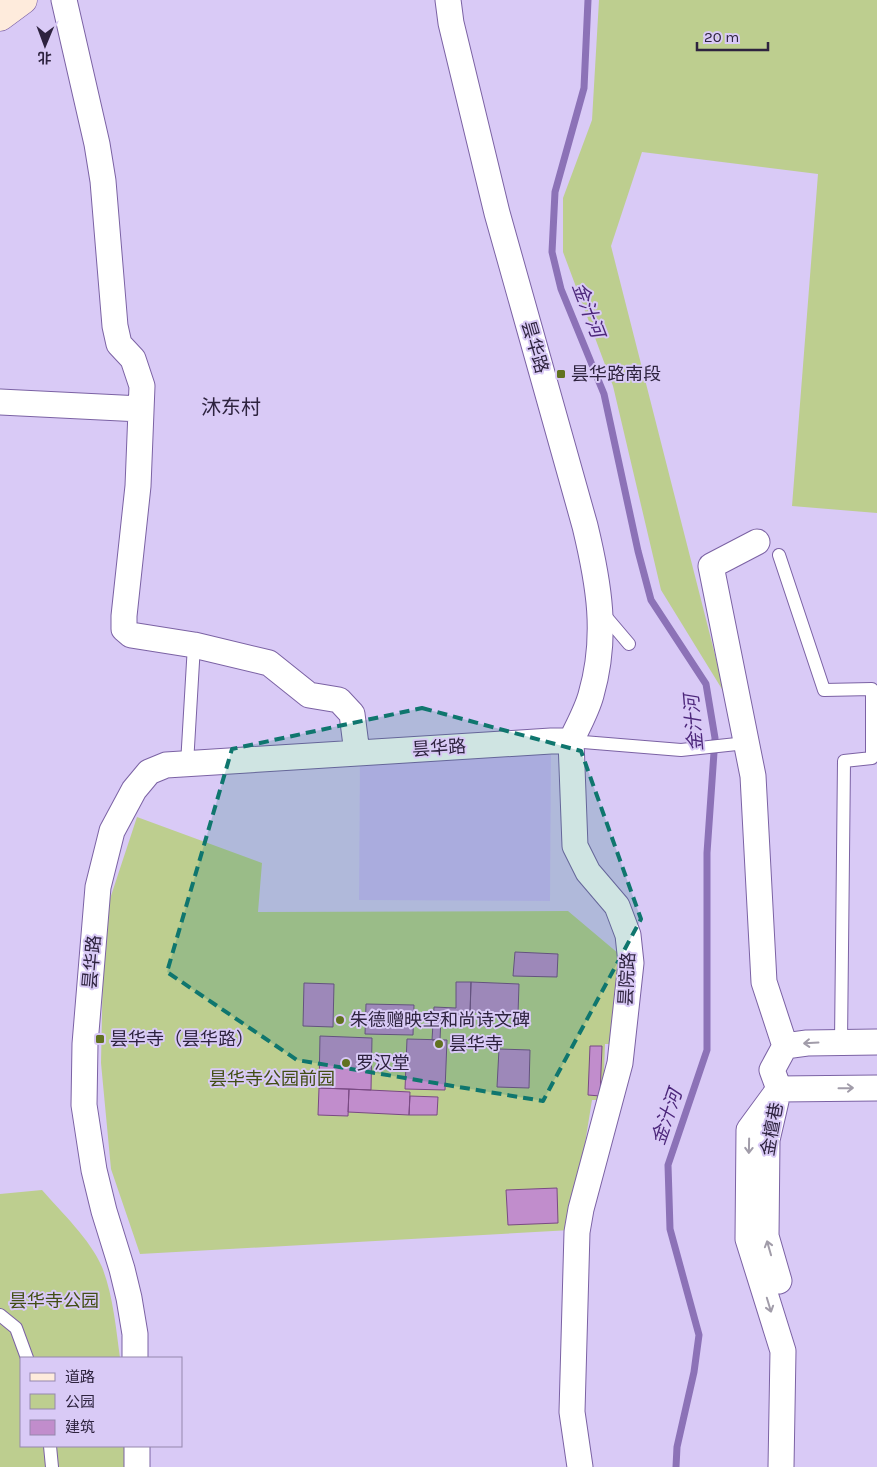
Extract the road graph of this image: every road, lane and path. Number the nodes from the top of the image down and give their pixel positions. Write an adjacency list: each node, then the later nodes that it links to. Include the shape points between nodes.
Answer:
1 (23, 0): 4 (street)
2 (64, 0): 6 (street, via 102,172 114,326 119,344 133,359 142,386)
3 (448, 0): 9 (street, 昙华路, via 497,213 585,526)
4 (0, 17)
5 (0, 402): 6 (street)
6 (141, 409): 11 (street, via 138,486 124,629 131,635)
7 (758, 542): 13 (street, via 711,566)
8 (779, 555): 16 (lane, via 824,690 872,689 872,758 844,761)
9 (600, 610): 10 (lane); 12 (street, 昙华路, via 599,659 591,696)
10 (629, 644)
11 (194, 645): 14 (street, via 269,662 309,695 339,700 352,714); 15 (lane)
12 (572, 741): 13 (lane, via 681,750); 14 (street, 昙华路); 28 (street, 昙院路, via 575,846 588,872 617,906 628,935 631,963 620,1063 577,1232 572,1412)
13 (746, 743): 18 (street, via 753,776 764,982)
14 (356, 753): 15 (street, 昙华路)
15 (187, 764): 23 (street, 昙华路, via 166,765 149,772 134,790 112,831 97,897 85,1044 84,1104 94,1170 129,1298)
16 (841, 1042): 17 (street); 18 (street, one-way to 18)
17 (877, 1042)
18 (784, 1046): 20 (street, via 772,1070)
19 (877, 1088): 20 (street, one-way to 19)
20 (779, 1089): 29 (street, 金檀巷, one-way to 29, via 749,1130 748,1238 783,1351); 30 (street, 金檀巷, one-way to 20, via 800,1352 766,1236 767,1140)
21 (0, 1315): 22 (lane, via 16,1328)
22 (27, 1357)
23 (135, 1357)
24 (50, 1447): 26 (lane)
25 (136, 1447): 27 (street)
26 (52, 1467)
27 (137, 1467)
28 (580, 1467)
29 (781, 1467)
30 (796, 1467)

